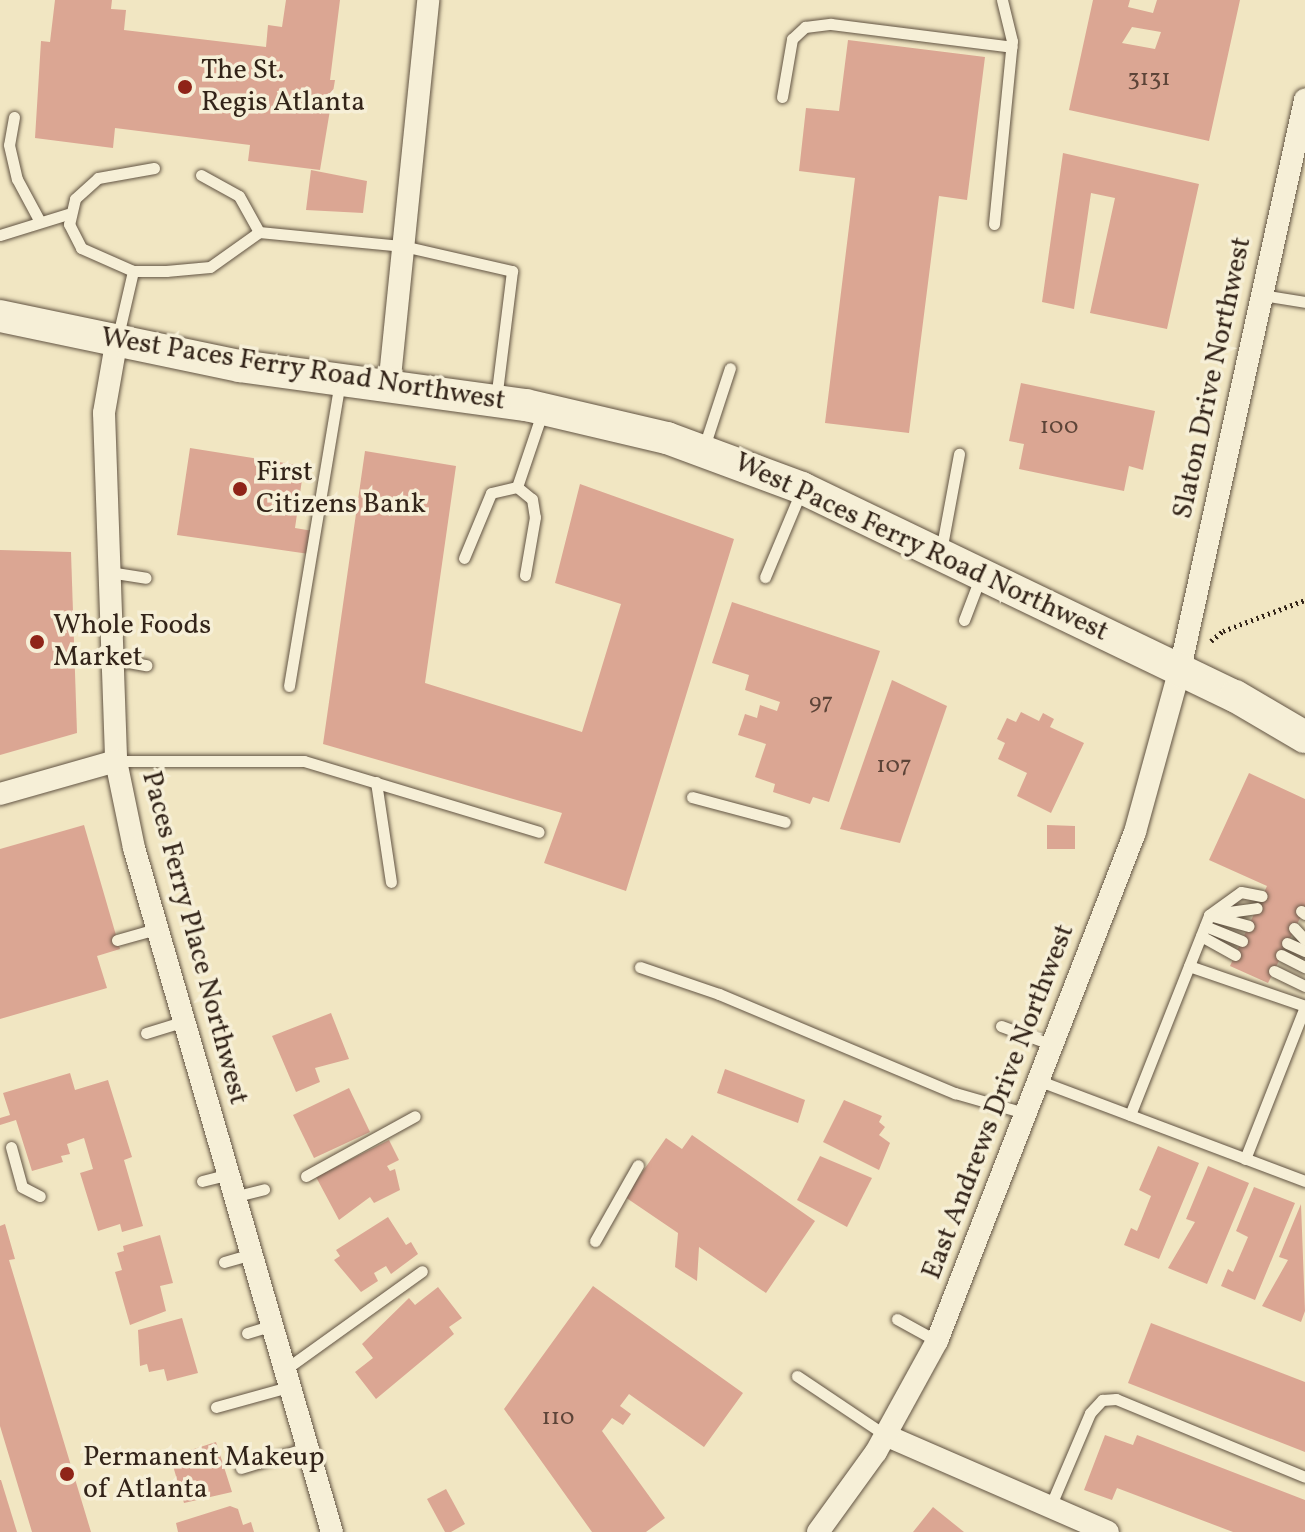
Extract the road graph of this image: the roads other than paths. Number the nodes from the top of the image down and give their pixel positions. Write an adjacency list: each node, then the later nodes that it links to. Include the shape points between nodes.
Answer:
1 (428, 0): 14 (street)
2 (1002, 0): 3 (lane)
3 (1012, 47): 4 (lane, via 831,24 805,27 792,39); 11 (lane)
4 (782, 97)
5 (1305, 100): 16 (street, Slaton Drive Northwest)
6 (14, 117): 10 (lane, via 9,145 17,179)
7 (154, 168): 9 (lane, via 98,178 75,199)
8 (201, 175): 12 (lane, via 239,196)
9 (68, 214): 10 (lane); 15 (lane, via 81,248)
10 (39, 220): 13 (lane)
11 (994, 224)
12 (259, 232): 14 (lane); 15 (lane, via 210,267)
13 (0, 235)
14 (403, 246): 22 (street); 23 (lane, via 512,271)
15 (133, 271): 19 (lane)
16 (1262, 295): 17 (lane); 39 (street, Slaton Drive Northwest)
17 (1305, 302)
18 (0, 316): 19 (main road, West Paces Ferry Road Northwest)
19 (116, 344): 21 (main road, West Paces Ferry Road Northwest); 31 (street, Paces Ferry Place Northwest, via 104,413)
20 (730, 368): 25 (lane)
21 (340, 380): 22 (main road, West Paces Ferry Road Northwest); 40 (lane)
22 (389, 387): 23 (main road, West Paces Ferry Road Northwest)
23 (496, 401): 24 (main road, West Paces Ferry Road Northwest)
24 (544, 408): 25 (main road, West Paces Ferry Road Northwest); 27 (lane)
25 (703, 450): 28 (main road, West Paces Ferry Road Northwest)
26 (959, 454): 29 (lane)
27 (517, 487): 30 (lane, via 491,493); 33 (lane, via 532,499 535,517)
28 (802, 488): 29 (main road, West Paces Ferry Road Northwest); 34 (lane)
29 (940, 554): 32 (main road, West Paces Ferry Road Northwest)
30 (464, 558)
31 (108, 572): 35 (lane); 37 (street, Paces Ferry Place Northwest)
32 (981, 574): 36 (lane); 39 (main road, West Paces Ferry Road Northwest)
33 (525, 575)
34 (765, 577)
35 (146, 578)
36 (964, 620)
37 (110, 659): 38 (lane); 42 (street, Paces Ferry Place Northwest)
38 (146, 665)
39 (1180, 669): 41 (main road, West Paces Ferry Road Northwest); 71 (street, East Andrews Drive Northwest, via 1135,832)
40 (289, 686)
41 (1305, 737)
42 (116, 761): 43 (lane, via 304,761); 44 (street); 54 (street, Paces Ferry Place Northwest)
43 (376, 782): 47 (lane); 48 (lane)
44 (0, 794)
45 (692, 797): 46 (lane)
46 (785, 822)
47 (539, 832)
48 (391, 882)
49 (1262, 896): 51 (lane, via 1241,892)
50 (1257, 908): 51 (lane)
51 (1205, 926): 52 (lane); 57 (lane); 60 (lane); 62 (lane)
52 (1249, 926)
53 (1294, 928): 56 (lane)
54 (156, 929): 55 (lane); 68 (street, Paces Ferry Place Northwest)
55 (117, 940)
56 (1305, 940)
57 (1242, 941)
58 (1287, 943): 59 (lane)
59 (1305, 951)
60 (1235, 955)
61 (1281, 955): 64 (lane)
62 (1189, 966): 67 (lane); 74 (lane)
63 (640, 967): 73 (lane, via 719,994 955,1093)
64 (1305, 967)
65 (1274, 971): 66 (lane)
66 (1305, 986)
67 (1305, 1007): 77 (lane)
68 (183, 1022): 70 (lane); 79 (street, Paces Ferry Place Northwest)
69 (1001, 1026): 71 (lane)
70 (146, 1033)
71 (1054, 1046): 72 (street, East Andrews Drive Northwest)
72 (1040, 1081): 73 (street, East Andrews Drive Northwest); 74 (lane)
73 (1028, 1114): 93 (street, East Andrews Drive Northwest)
74 (1130, 1115): 77 (lane)
75 (415, 1116): 80 (lane)
76 (11, 1147): 84 (lane, via 22,1187)
77 (1245, 1159): 82 (lane)
78 (638, 1165): 86 (lane)
79 (226, 1175): 81 (lane); 85 (street, Paces Ferry Place Northwest)
80 (306, 1176)
81 (202, 1181)
82 (1305, 1181)
83 (264, 1189): 85 (lane)
84 (40, 1196)
85 (232, 1197): 87 (street, Paces Ferry Place Northwest)
86 (595, 1241)
87 (248, 1255): 88 (lane); 91 (street, Paces Ferry Place Northwest)
88 (224, 1262)
89 (422, 1271): 95 (lane)
90 (897, 1319): 93 (lane)
91 (270, 1326): 92 (lane); 95 (street, Paces Ferry Place Northwest)
92 (247, 1333)
93 (937, 1341): 97 (street, East Andrews Drive Northwest)
94 (797, 1376): 97 (lane)
95 (286, 1379): 96 (lane); 98 (street, Paces Ferry Place Northwest)
96 (216, 1407)
97 (885, 1435): 101 (street); 104 (street, East Andrews Drive Northwest)
98 (307, 1448): 99 (lane); 103 (street, Paces Ferry Place Northwest)
99 (241, 1468)
100 (1305, 1477): 101 (lane, via 1116,1399 1102,1400 1090,1413)
101 (1050, 1507): 102 (street)
102 (1074, 1525): 105 (street)
103 (332, 1532)
104 (818, 1532)
105 (1108, 1532)

